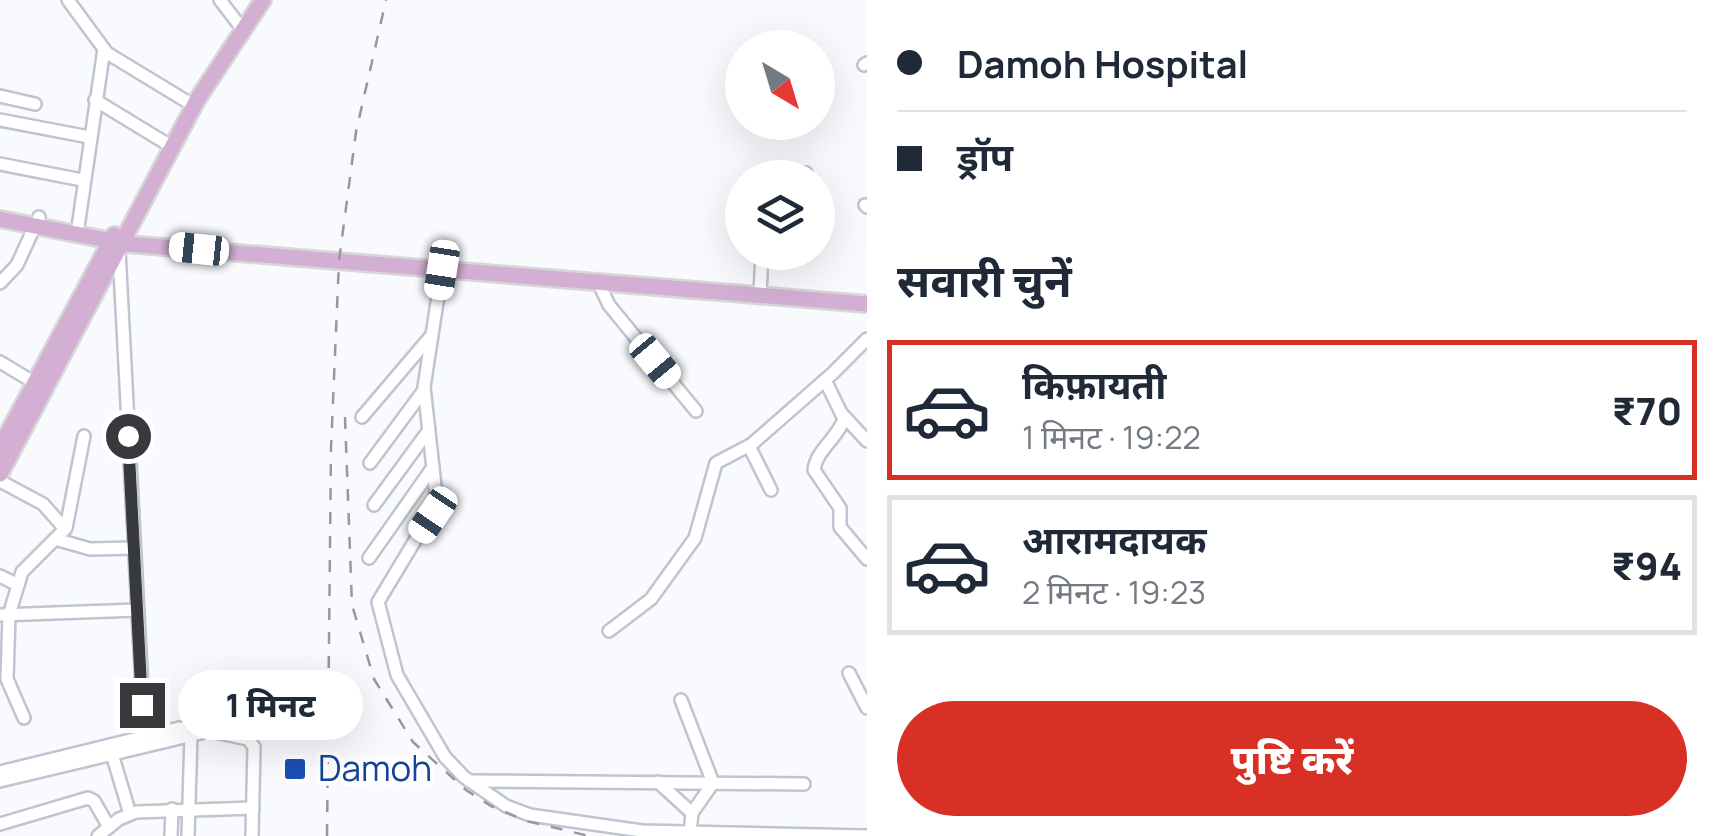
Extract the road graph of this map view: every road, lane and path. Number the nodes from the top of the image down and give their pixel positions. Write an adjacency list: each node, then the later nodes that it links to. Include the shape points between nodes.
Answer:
1 (68, 0): 6 (street)
2 (220, 0): 5 (street)
3 (252, 0): 5 (main road)
4 (264, 0): 5 (main road)
5 (240, 26): 9 (main road); 20 (main road)
6 (104, 49): 8 (street); 9 (street)
7 (0, 96): 10 (street)
8 (96, 100): 12 (street); 13 (street)
9 (186, 101): 13 (main road)
10 (35, 104)
11 (0, 120): 12 (street)
12 (89, 138): 15 (street)
13 (164, 142): 20 (main road)
14 (0, 164): 15 (street)
15 (82, 180): 19 (street)
16 (0, 210): 18 (main road)
17 (0, 219): 18 (main road)
18 (37, 221): 19 (main road); 24 (street, via 16,266)
19 (77, 230): 20 (main road)
20 (120, 241): 21 (main road); 32 (main road); 48 (street)
21 (442, 270): 23 (main road); 27 (street)
22 (761, 270): 25 (street)
23 (598, 282): 25 (main road); 33 (street, via 609,305)
24 (0, 283)
25 (760, 295): 26 (main road)
26 (867, 304)
27 (432, 334): 31 (street); 35 (street)
28 (867, 339): 30 (street)
29 (0, 362): 32 (street)
30 (825, 380): 34 (street); 39 (street)
31 (424, 390): 36 (street); 41 (street)
32 (35, 391): 40 (main road); 43 (main road)
33 (696, 411)
34 (843, 415): 38 (street); 50 (street, via 814,470 840,508 840,527)
35 (362, 417)
36 (428, 430): 42 (street); 45 (street)
37 (84, 436): 46 (street)
38 (867, 441)
39 (749, 446): 44 (street); 55 (street, via 716,463 695,538 651,599)
40 (0, 448)
41 (370, 463)
42 (433, 468): 49 (street); 67 (street, via 436,510 378,602 397,675 446,757)
43 (0, 477): 46 (street, via 43,504)
44 (771, 490)
45 (374, 505)
46 (64, 529): 47 (street)
47 (55, 540): 48 (street, via 90,549); 52 (street, via 26,566)
48 (134, 548): 53 (street)
49 (370, 558)
50 (867, 559)
51 (0, 576): 52 (street)
52 (18, 585): 54 (street)
53 (137, 610): 54 (street); 62 (street)
54 (4, 615): 59 (street, via 7,679)
55 (609, 631)
56 (850, 673): 58 (street)
57 (681, 700): 69 (street)
58 (867, 708)
59 (24, 718)
60 (210, 731): 61 (street); 62 (street, via 179,728); 71 (street, via 253,743)
61 (191, 736): 62 (street); 72 (street)
62 (145, 742): 63 (street); 64 (street)
63 (112, 754): 64 (street); 75 (street)
64 (45, 766): 65 (street); 66 (street)
65 (0, 772)
66 (0, 781)
67 (469, 781): 68 (street); 78 (street, via 530,815)
68 (658, 782): 69 (street); 74 (street)
69 (713, 783): 70 (street); 74 (street)
70 (804, 784)
71 (253, 808): 72 (street); 82 (street)
72 (188, 809): 73 (street); 81 (street)
73 (172, 810): 75 (street); 80 (street)
74 (692, 813): 78 (street)
75 (130, 814): 77 (street)
76 (0, 824): 77 (street, via 88,798)
77 (112, 828): 79 (street)
78 (690, 833): 83 (street)
79 (98, 836)
80 (171, 836)
81 (188, 836)
82 (252, 836)
83 (867, 836)

